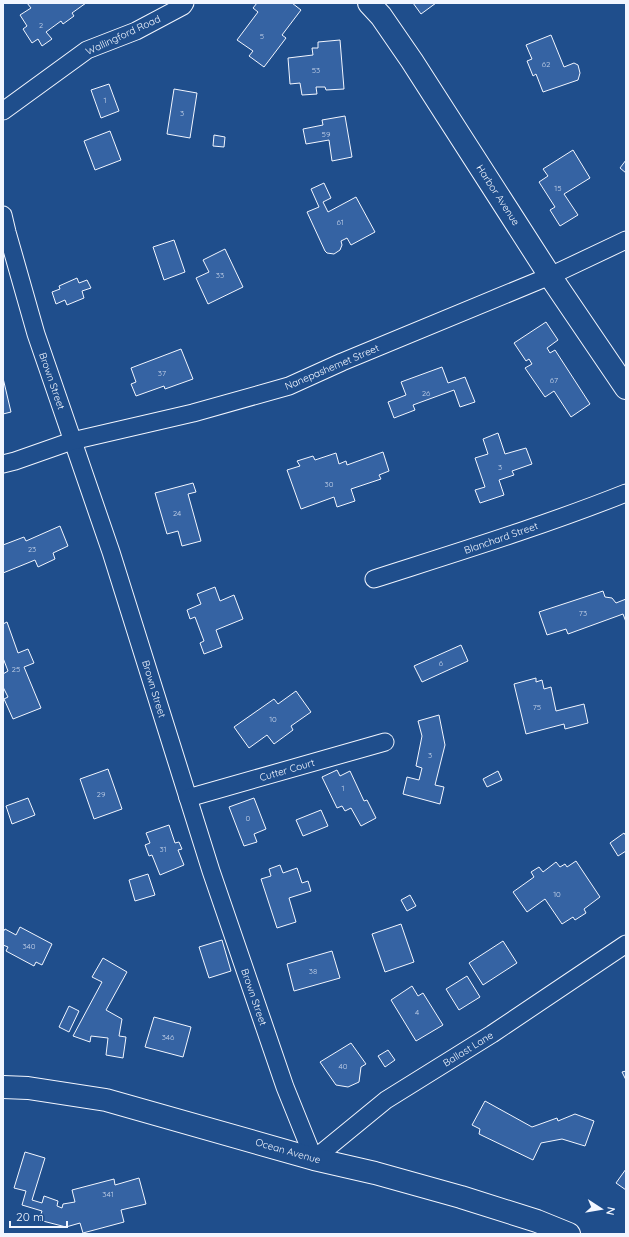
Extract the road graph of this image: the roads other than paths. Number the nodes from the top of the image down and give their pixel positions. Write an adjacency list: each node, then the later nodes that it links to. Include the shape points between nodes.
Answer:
1 (186, 3): 3 (street, Wallingford Road, via 136,31 87,50)
2 (369, 3): 6 (main road, Harbor Avenue, via 415,65)
3 (3, 111)
4 (3, 215): 8 (street, Brown Street, via 36,334)
5 (626, 240): 6 (street, Nanepashemet Street)
6 (550, 276): 7 (main road, Harbor Avenue); 8 (street, Nanepashemet Street, via 289,386 193,413)
7 (626, 388)
8 (72, 441): 9 (street, Nanepashemet Street); 13 (street, Brown Street, via 111,552)
9 (3, 464)
10 (626, 493): 11 (street, Blanchard Street, via 583,510)
11 (374, 579)
12 (385, 742): 13 (street, Cutter Court)
13 (188, 798): 16 (street, Brown Street, via 285,1088)
14 (626, 944): 16 (street, Ballast Lane, via 492,1034 386,1100)
15 (3, 1087): 16 (main road, Ocean Avenue, via 28,1088 106,1100)
16 (314, 1159): 17 (main road, Ocean Avenue, via 461,1197)
17 (569, 1234)

